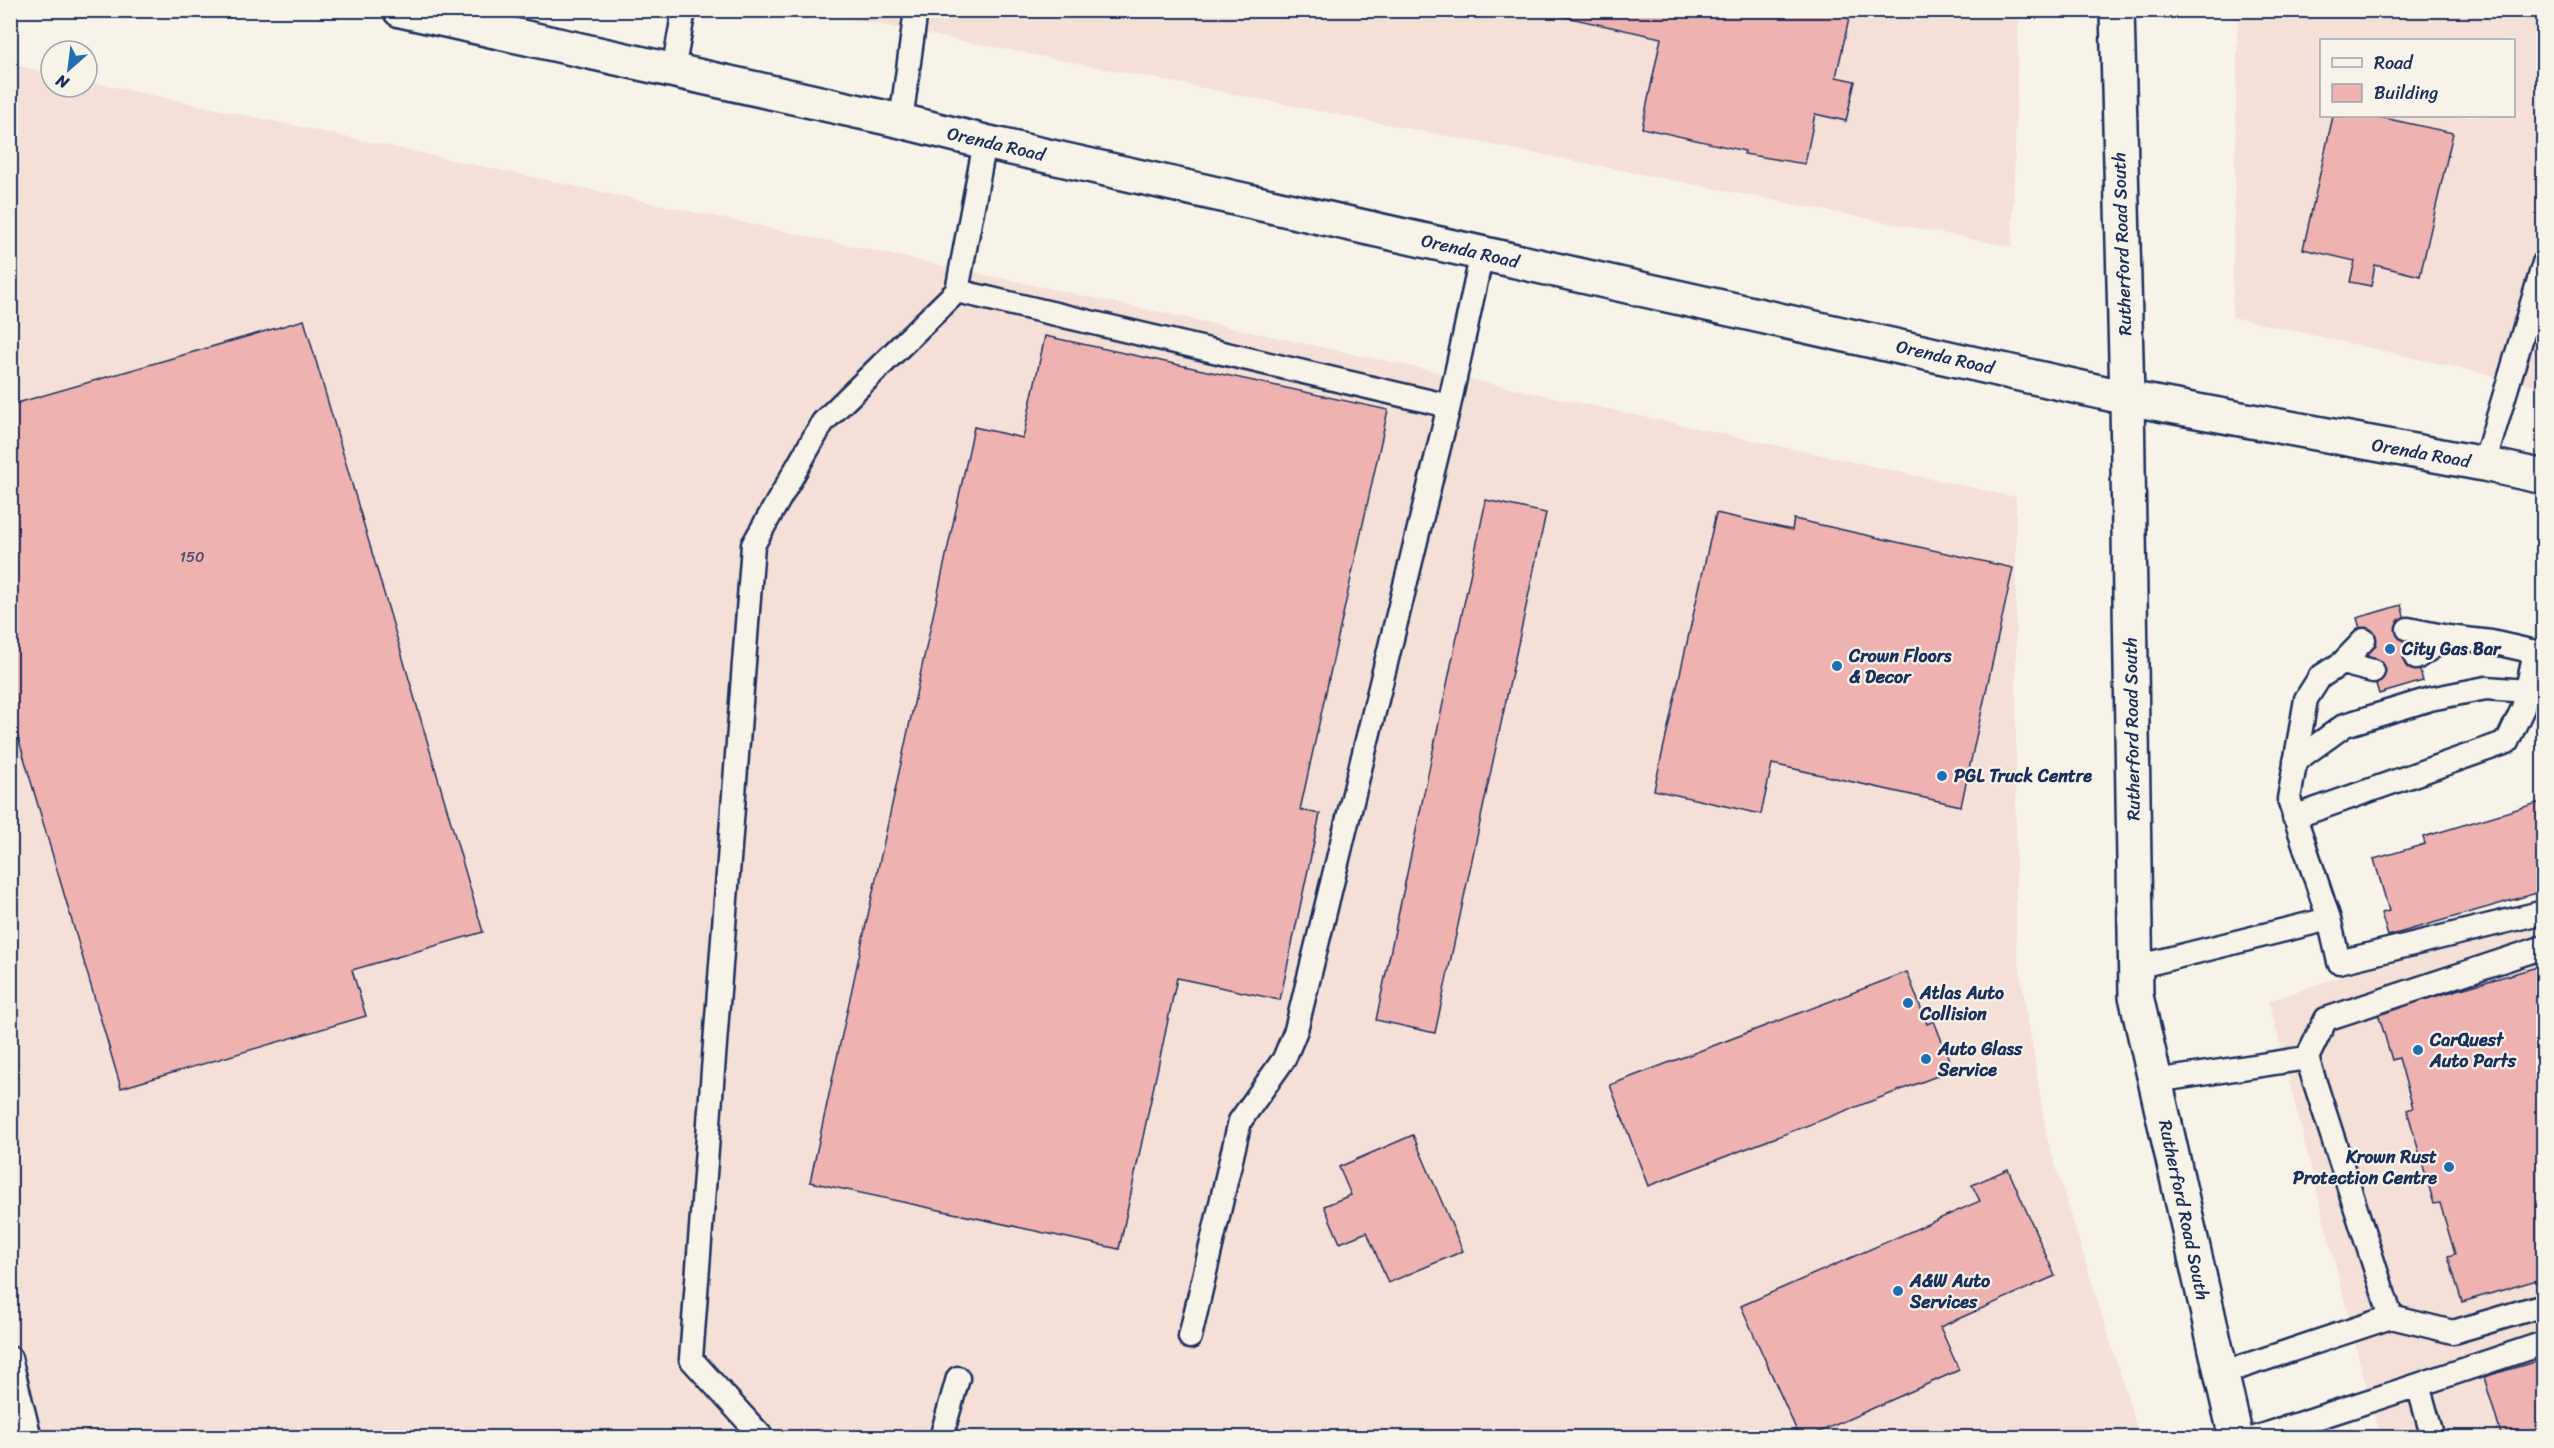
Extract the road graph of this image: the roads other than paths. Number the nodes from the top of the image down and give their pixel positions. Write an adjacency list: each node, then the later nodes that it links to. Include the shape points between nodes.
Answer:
1 (400, 10): 5 (street, Orenda Road)
2 (684, 10): 5 (lane)
3 (916, 10): 6 (lane)
4 (2117, 10): 11 (street, Rutherford Road South)
5 (673, 71): 6 (street, Orenda Road)
6 (901, 121): 7 (street, Orenda Road)
7 (986, 142): 8 (street, Orenda Road); 10 (lane)
8 (1482, 253): 11 (street, Orenda Road); 12 (lane)
9 (2544, 263): 13 (lane)
10 (957, 291): 12 (lane); 40 (lane, via 823,422 753,544 692,1359)
11 (2127, 398): 13 (street, Orenda Road); 28 (street, Rutherford Road South)
12 (1449, 406): 33 (lane, via 1296,1030 1284,1059 1240,1121)
13 (2484, 464): 14 (street, Orenda Road)
14 (2544, 477)
15 (2408, 629): 16 (lane)
16 (2448, 637): 18 (lane); 19 (lane)
17 (2364, 640): 20 (lane)
18 (2539, 653): 22 (lane)
19 (2416, 658)
20 (2342, 663): 21 (lane); 23 (lane, via 2320,677 2306,699)
21 (2373, 670)
22 (2527, 691): 23 (lane, via 2486,688 2420,702 2345,725); 24 (lane, via 2507,742)
23 (2295, 761): 24 (lane, via 2289,799)
24 (2294, 817): 26 (lane)
25 (2544, 912): 26 (lane, via 2339,962)
26 (2329, 919): 28 (lane)
27 (2544, 947): 29 (lane, via 2326,1019)
28 (2136, 967): 30 (street, Rutherford Road South, via 2136,996)
29 (2307, 1058): 30 (lane); 32 (lane)
30 (2155, 1081): 36 (street, Rutherford Road South)
31 (2544, 1305): 32 (lane, via 2453,1332)
32 (2391, 1317): 36 (lane)
33 (1190, 1337)
34 (2544, 1343): 38 (lane)
35 (10, 1358): 39 (lane)
36 (2220, 1374): 42 (street, Rutherford Road South)
37 (958, 1378): 41 (lane)
38 (2418, 1384): 43 (lane); 44 (lane)
39 (30, 1437)
40 (763, 1437)
41 (941, 1437)
42 (2236, 1437)
43 (2255, 1437)
44 (2433, 1437)

